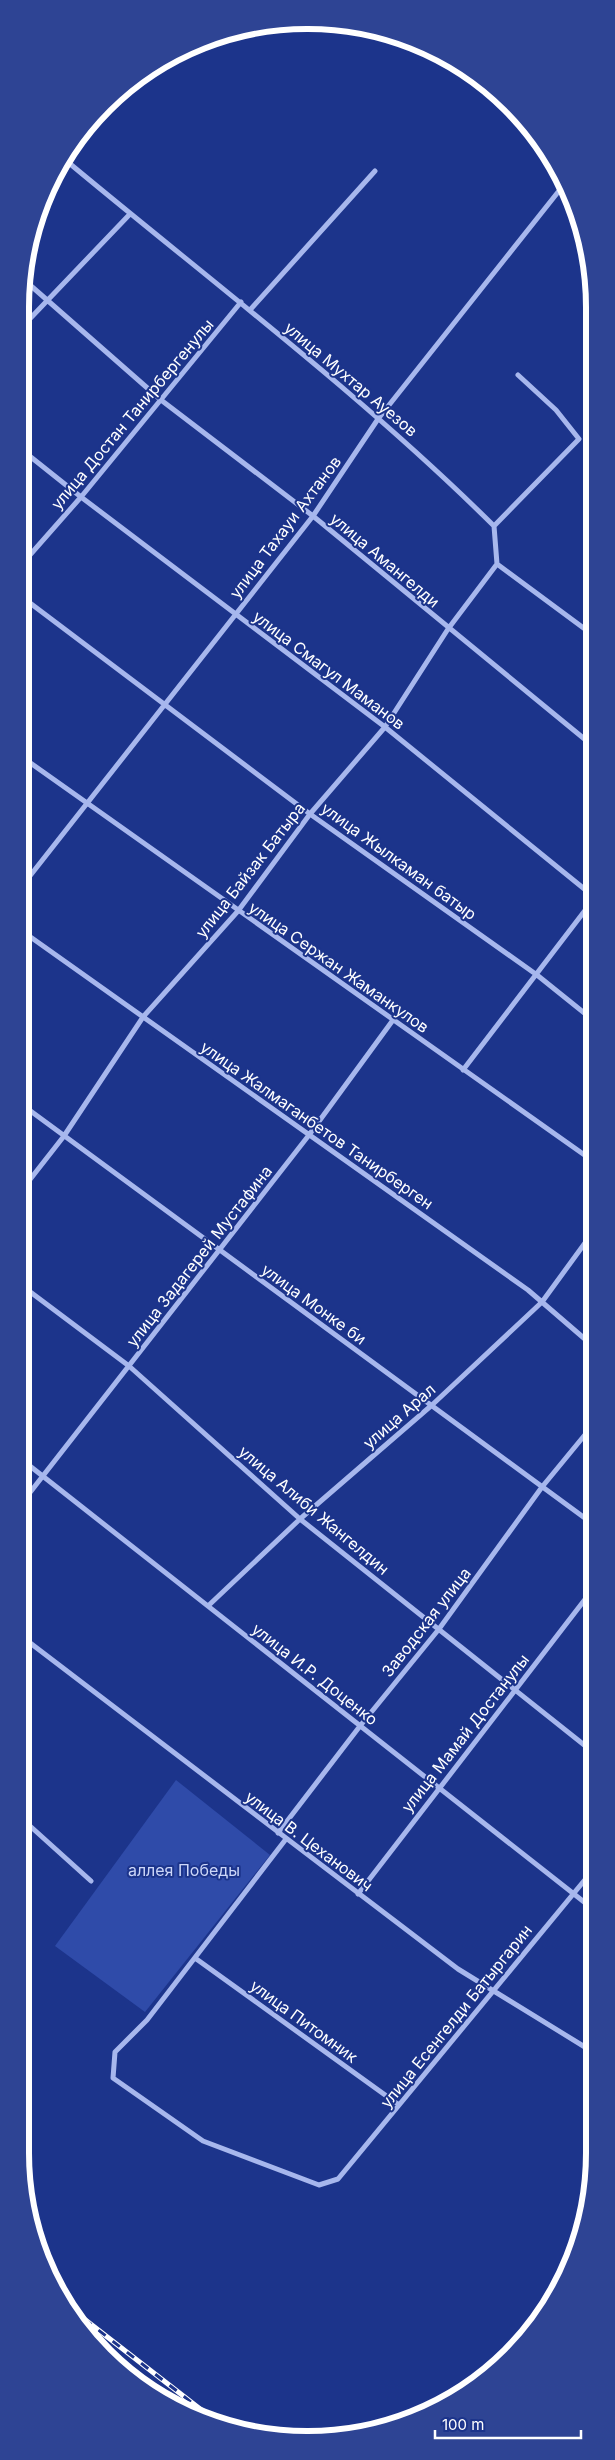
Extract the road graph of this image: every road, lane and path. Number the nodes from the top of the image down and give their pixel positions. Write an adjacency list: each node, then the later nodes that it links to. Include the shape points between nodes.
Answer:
1 (70, 163): 4 (street, улица Мухтар Ауезов)
2 (375, 171): 8 (street)
3 (560, 189): 12 (street, улица Тахауи Ахтанов)
4 (130, 214): 6 (street); 7 (street, улица Мухтар Ауезов)
5 (30, 284): 6 (street, улица Амангелди)
6 (48, 299): 9 (street); 11 (street, улица Амангелди)
7 (241, 302): 8 (street, улица Мухтар Ауезов); 11 (street, улица Достан Танирбергенулы)
8 (250, 310): 12 (street, улица Мухтар Ауезов)
9 (29, 319)
10 (518, 375): 16 (street, via 556,410 579,439)
11 (161, 400): 14 (street, улица Достан Танирбергенулы); 15 (street, улица Амангелди)
12 (378, 418): 15 (street, улица Тахауи Ахтанов); 16 (street, улица Мухтар Ауезов, via 434,466)
13 (29, 456): 14 (street, улица Смагул Маманов)
14 (81, 497): 17 (street, улица Достан Танирбергенулы); 20 (street, улица Смагул Маманов)
15 (313, 516): 20 (street, улица Тахауи Ахтанов); 21 (street, улица Амангелди)
16 (494, 526): 18 (street)
17 (29, 556)
18 (497, 564): 21 (street, улица Байзак Батыра); 22 (street)
19 (29, 602): 23 (street, улица Жылкаман батыр)
20 (235, 614): 23 (street, улица Тахауи Ахтанов); 24 (street, улица Смагул Маманов)
21 (448, 629): 24 (street, улица Байзак Батыра); 25 (street, улица Амангелди)
22 (586, 631)
23 (163, 705): 27 (street, улица Тахауи Ахтанов); 28 (street, улица Жылкаман батыр)
24 (384, 726): 28 (street, улица Байзак Батыра); 30 (street, улица Смагул Маманов)
25 (586, 741)
26 (29, 763): 27 (street, улица Сержан Жаманкулов)
27 (86, 804): 29 (street, улица Тахауи Ахтанов); 32 (street, улица Сержан Жаманкулов)
28 (310, 814): 32 (street, улица Байзак Батыра); 34 (street, улица Жылкаман батыр)
29 (29, 877)
30 (586, 891)
31 (586, 908): 34 (street)
32 (238, 911): 36 (street, улица Байзак Батыра); 37 (street, улица Сержан Жаманкулов)
33 (29, 936): 36 (street, улица Жалмаганбетов Танирберген)
34 (537, 975): 35 (street, улица Жылкаман батыр); 38 (street)
35 (586, 1015)
36 (143, 1017): 40 (street, улица Жалмаганбетов Танирберген); 41 (street, улица Байзак Батыра)
37 (393, 1020): 38 (street, улица Сержан Жаманкулов); 40 (street, улица Задагерей Мустафина)
38 (463, 1070): 42 (street, улица Сержан Жаманкулов)
39 (29, 1110): 41 (street, улица Монке би)
40 (309, 1135): 45 (street, улица Задагерей Мустафина); 47 (street, улица Жалмаганбетов Танирберген)
41 (64, 1136): 43 (street, улица Байзак Батыра); 45 (street, улица Монке би)
42 (586, 1158)
43 (29, 1181)
44 (586, 1240): 47 (street, улица Арал)
45 (219, 1251): 49 (street, улица Задагерей Мустафина); 50 (street, улица Монке би)
46 (29, 1291): 49 (street, улица Алиби Жангелдин)
47 (542, 1302): 48 (street, улица Жалмаганбетов Танирберген); 50 (street, улица Арал)
48 (586, 1341)
49 (128, 1366): 53 (street, улица Задагерей Мустафина); 56 (street, улица Алиби Жангелдин)
50 (432, 1405): 54 (street, улица Монке би); 56 (street, улица Арал)
51 (586, 1432): 54 (street, Заводская улица)
52 (29, 1465): 53 (street, улица И.Р. Доценко)
53 (43, 1476): 55 (street, улица Задагерей Мустафина); 59 (street, улица И.Р. Доценко)
54 (542, 1487): 57 (street, улица Монке би); 60 (street, Заводская улица)
55 (29, 1494)
56 (300, 1519): 59 (street, улица Арал); 60 (street, улица Алиби Жангелдин)
57 (586, 1520)
58 (586, 1597): 62 (street, улица Мамай Достанулы)
59 (208, 1606): 63 (street, улица И.Р. Доценко)
60 (439, 1629): 62 (street, улица Алиби Жангелдин); 63 (street, Заводская улица)
61 (29, 1642): 67 (street, улица В. Цеханович)
62 (514, 1689): 64 (street, улица Алиби Жангелдин); 65 (street, улица Мамай Достанулы)
63 (360, 1726): 65 (street, улица И.Р. Доценко); 67 (street, Заводская улица)
64 (586, 1747)
65 (438, 1787): 71 (street, улица Мамай Достанулы); 72 (street, улица И.Р. Доценко)
66 (29, 1825): 70 (street)
67 (278, 1833): 68 (street, улица В. Цеханович)
68 (286, 1839): 71 (street, улица В. Цеханович); 74 (street)
69 (586, 1878): 72 (street, улица Есенгелди Батыргарин)
70 (91, 1880)
71 (358, 1894): 75 (street, улица В. Цеханович)
72 (573, 1894): 73 (street, улица И.Р. Доценко); 75 (street, улица Есенгелди Батыргарин)
73 (586, 1904)
74 (195, 1958): 77 (street, улица Питомник); 77 (street, улица Есенгелди Батыргарин, via 147,2020 115,2052 113,2078 203,2141 319,2185 338,2179)
75 (492, 1991): 76 (street, улица В. Цеханович); 77 (street, улица Есенгелди Батыргарин)
76 (586, 2048)
77 (399, 2105)

